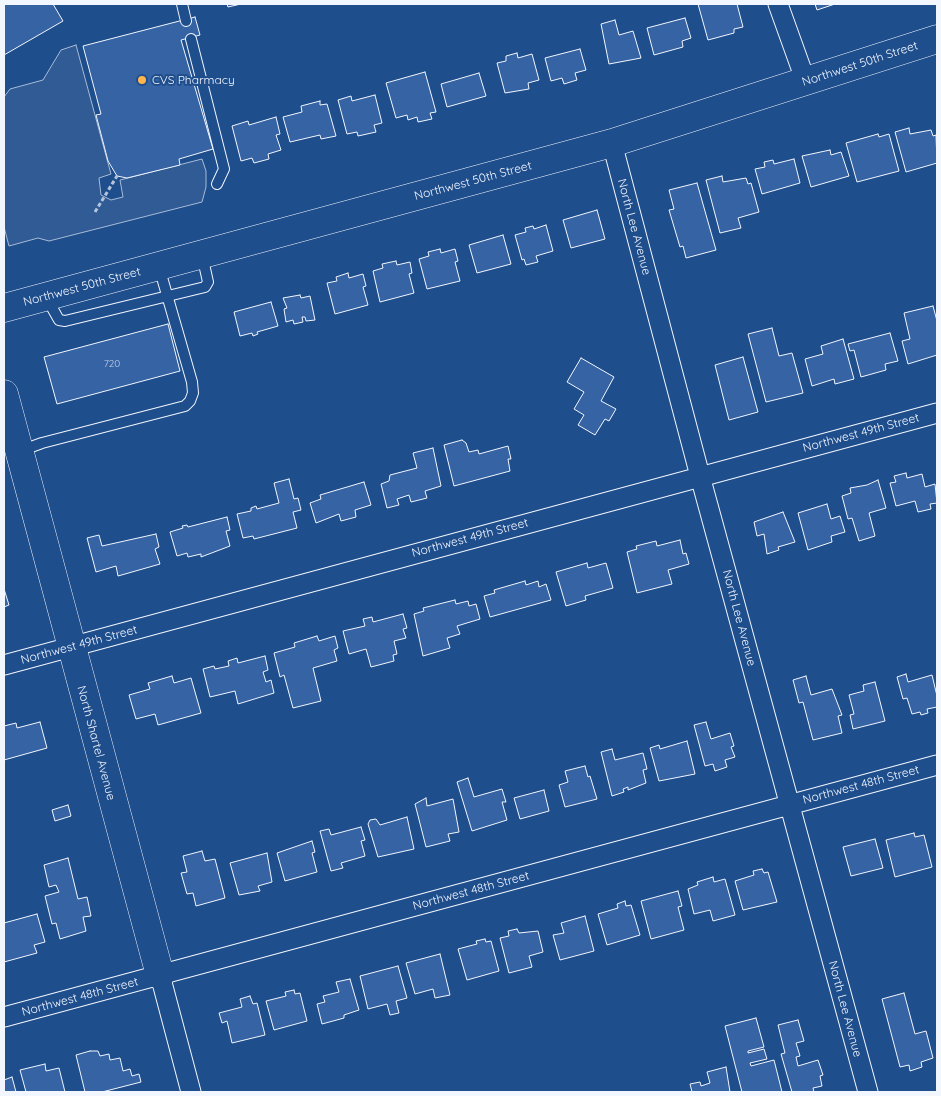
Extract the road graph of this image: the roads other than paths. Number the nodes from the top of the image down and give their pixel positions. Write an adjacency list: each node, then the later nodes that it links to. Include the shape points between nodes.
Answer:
1 (182, 4): 3 (lane)
2 (778, 4): 6 (street)
3 (186, 22)
4 (191, 39): 8 (lane, via 224,169)
5 (937, 40): 6 (main road, Northwest 50th Street)
6 (806, 82): 7 (main road, Northwest 50th Street)
7 (612, 143): 9 (main road, Northwest 50th Street); 17 (street, North Lee Avenue)
8 (218, 184)
9 (202, 255): 10 (main road, Northwest 50th Street); 12 (lane, via 208,282 205,287)
10 (158, 266): 11 (main road, Northwest 50th Street); 12 (lane)
11 (45, 296): 12 (lane, via 59,320 65,321); 13 (main road, Northwest 50th Street)
12 (167, 296): 16 (lane, via 192,382 193,393 185,406 42,443)
13 (4, 308)
14 (4, 394): 16 (main road, North Shartel Avenue)
15 (937, 413): 17 (street, Northwest 49th Street)
16 (19, 452): 18 (main road, North Shartel Avenue)
17 (700, 476): 18 (street, Northwest 49th Street); 21 (street, North Lee Avenue)
18 (70, 647): 19 (street, Northwest 49th Street); 22 (main road, North Shartel Avenue)
19 (4, 665)
20 (937, 765): 21 (street, Northwest 48th Street)
21 (791, 804): 22 (street, Northwest 48th Street); 25 (street, North Lee Avenue)
22 (160, 975): 23 (street, Northwest 48th Street); 24 (street, North Shartel Avenue)
23 (4, 1017)
24 (191, 1092)
25 (868, 1092)

